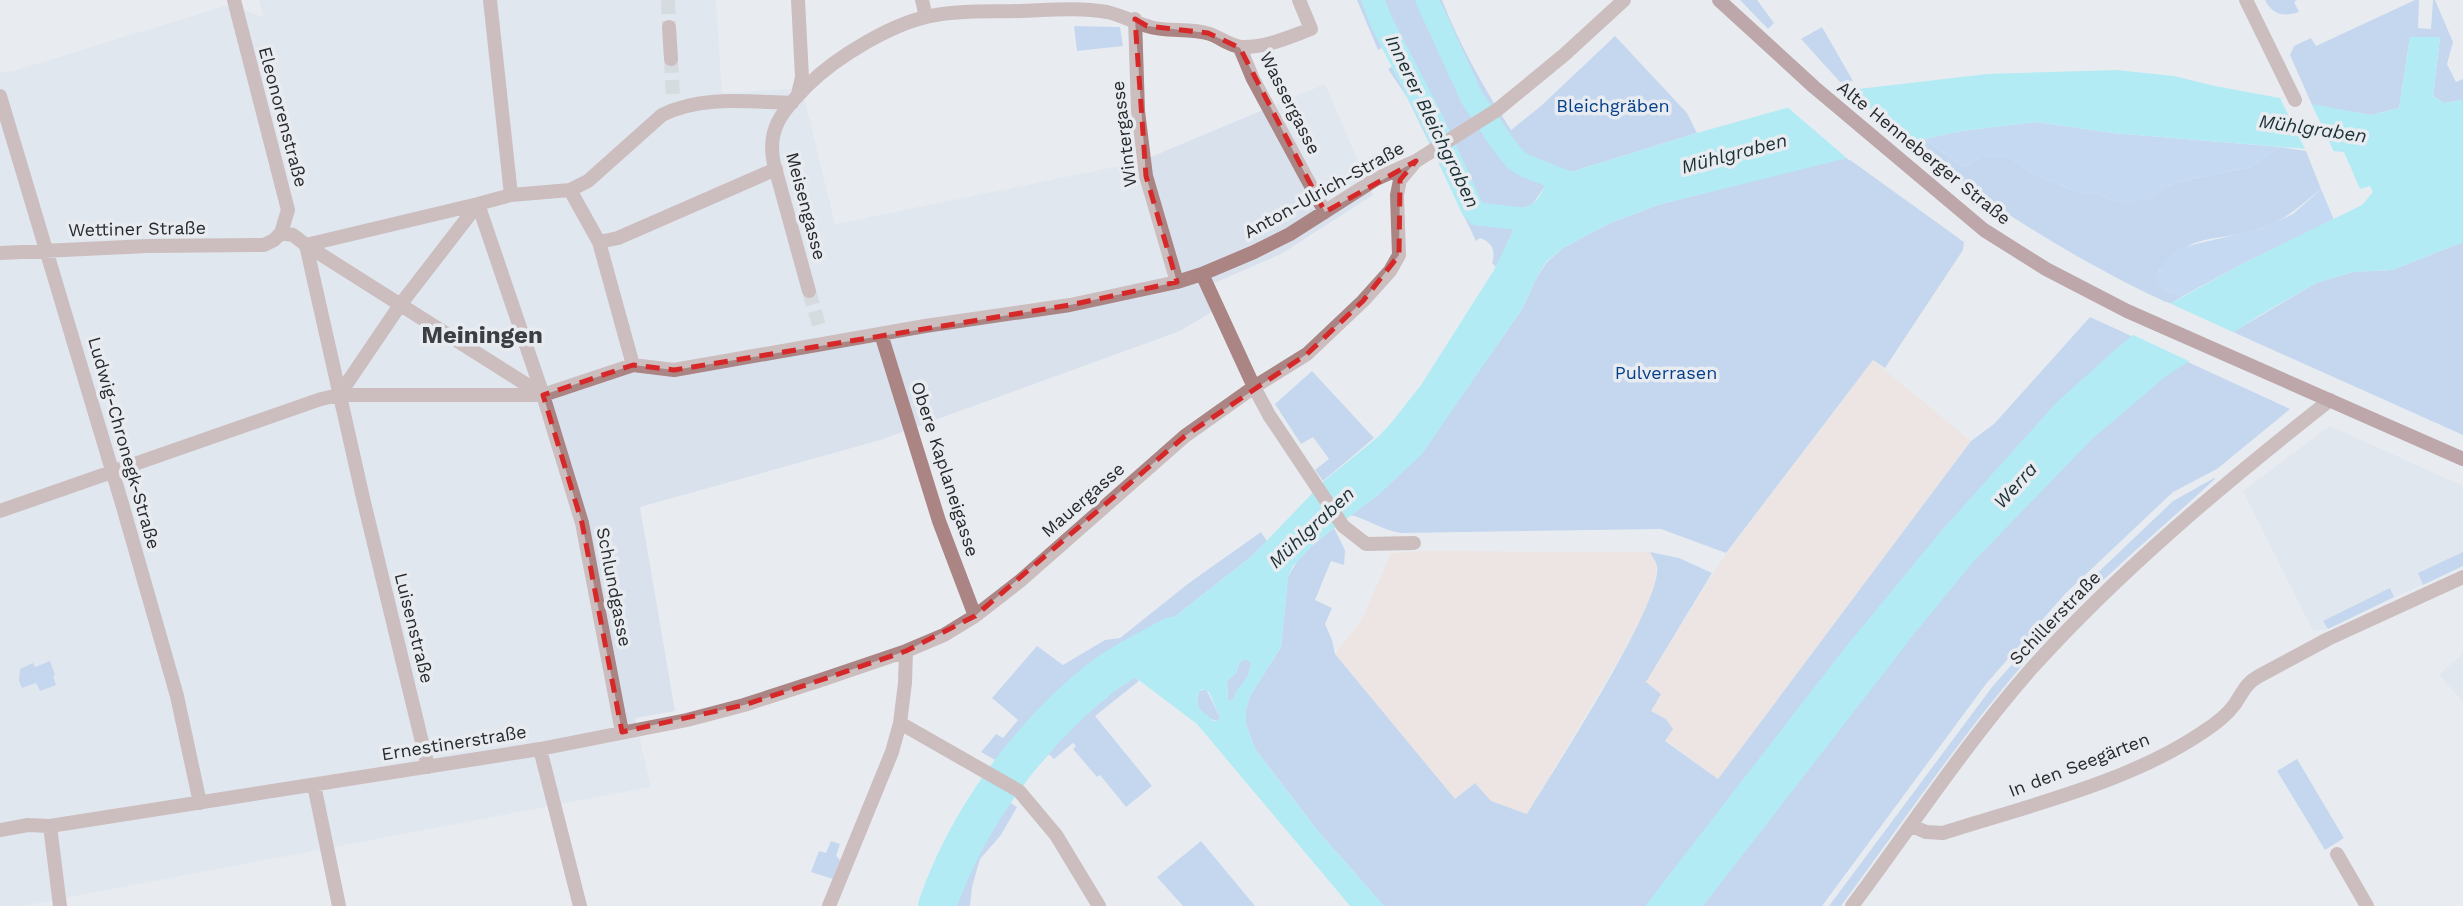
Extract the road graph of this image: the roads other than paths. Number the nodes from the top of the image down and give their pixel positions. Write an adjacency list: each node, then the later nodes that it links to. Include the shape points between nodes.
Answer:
1 (234, 0): 23 (street, Eleonorenstraße, via 288,210)
2 (490, 0): 20 (street)
3 (798, 0): 15 (street, via 802,77)
4 (922, 0): 9 (street)
5 (1299, 0): 12 (street, via 1311,29 1262,46)
6 (1624, 0): 17 (street, Anton-Ulrich-Straße, via 1497,110)
7 (1719, 0): 37 (main road, Alte Henneberger Straße, via 1984,230 2127,311)
8 (2246, 0): 16 (street)
9 (926, 17): 10 (street, Meisengasse, via 1071,10); 15 (street, Meisengasse, via 857,47)
10 (1135, 19): 12 (street, Meisengasse, via 1147,26 1208,33); 29 (street, Wintergasse, via 1146,176)
11 (669, 27): 13 (street)
12 (1240, 48): 22 (street, Wassergasse)
13 (671, 60)
14 (0, 96): 26 (street, Ludwig-Chronegk-Straße)
15 (795, 99): 18 (street, Meisengasse, via 771,136); 19 (street, via 674,103 589,181)
16 (2295, 100)
17 (1416, 160): 22 (street, Anton-Ulrich-Straße); 34 (street, Mauergasse, via 1400,180 1399,255 1390,271 1325,340)
18 (776, 169): 24 (street, via 618,238); 30 (street, Meisengasse)
19 (570, 190): 20 (street); 24 (street)
20 (511, 195): 21 (street)
21 (478, 204): 25 (street); 31 (street); 36 (street, Schlundgasse)
22 (1325, 212): 28 (street, Anton-Ulrich-Straße, via 1266,246)
23 (283, 236): 25 (street); 26 (street, Wettiner Straße, via 250,247)
24 (599, 242): 33 (street)
25 (306, 245): 31 (street); 35 (street, Luisenstraße)
26 (48, 251): 27 (street, Wettiner Straße); 39 (street, Ludwig-Chronegk-Straße)
27 (0, 253)
28 (1202, 274): 29 (street, Anton-Ulrich-Straße); 34 (street)
29 (1177, 282): 32 (street, Anton-Ulrich-Straße, via 1070,305)
30 (809, 291)
31 (400, 304): 35 (street); 36 (street)
32 (881, 334): 33 (street, Anton-Ulrich-Straße, via 822,337 794,350 674,370); 43 (street, Obere Kaplaneigasse, via 939,521)
33 (633, 366): 36 (street)
34 (1254, 387): 41 (street, via 1343,526 1366,544); 43 (street, Mauergasse, via 1185,436)
35 (339, 395): 36 (street); 39 (street); 48 (street, Luisenstraße)
36 (543, 395): 46 (street, Schlundgasse, via 582,523)
37 (2330, 400): 38 (main road, Alte Henneberger Straße); 51 (street, Schillerstraße, via 2228,480 2076,621 2000,707)
38 (2463, 459)
39 (112, 471): 40 (street); 50 (street, Ludwig-Chronegk-Straße, via 177,696)
40 (0, 511)
41 (1414, 543)
42 (2463, 578): 51 (street, In den Seegärten, via 2249,681 2220,719 2148,761 2057,797 1943,833)
43 (975, 616): 44 (street, Mauergasse)
44 (906, 652): 45 (street); 46 (street, Ernestinerstraße, via 744,705)
45 (900, 723): 58 (street); 59 (street, via 1019,791 1056,835)
46 (622, 732): 47 (street, Ernestinerstraße)
47 (540, 749): 48 (street, Ernestinerstraße); 57 (street)
48 (428, 767): 49 (street, Ernestinerstraße)
49 (314, 785): 50 (street, Ernestinerstraße); 56 (street)
50 (200, 803): 52 (street, Ernestinerstraße)
51 (1912, 826): 60 (street, Schillerstraße)
52 (50, 827): 53 (street, Ernestinerstraße); 55 (street)
53 (0, 830)
54 (2337, 854): 61 (street)
55 (60, 906)
56 (338, 906)
57 (580, 906)
58 (829, 906)
59 (1099, 906)
60 (1852, 906)
61 (2367, 906)

